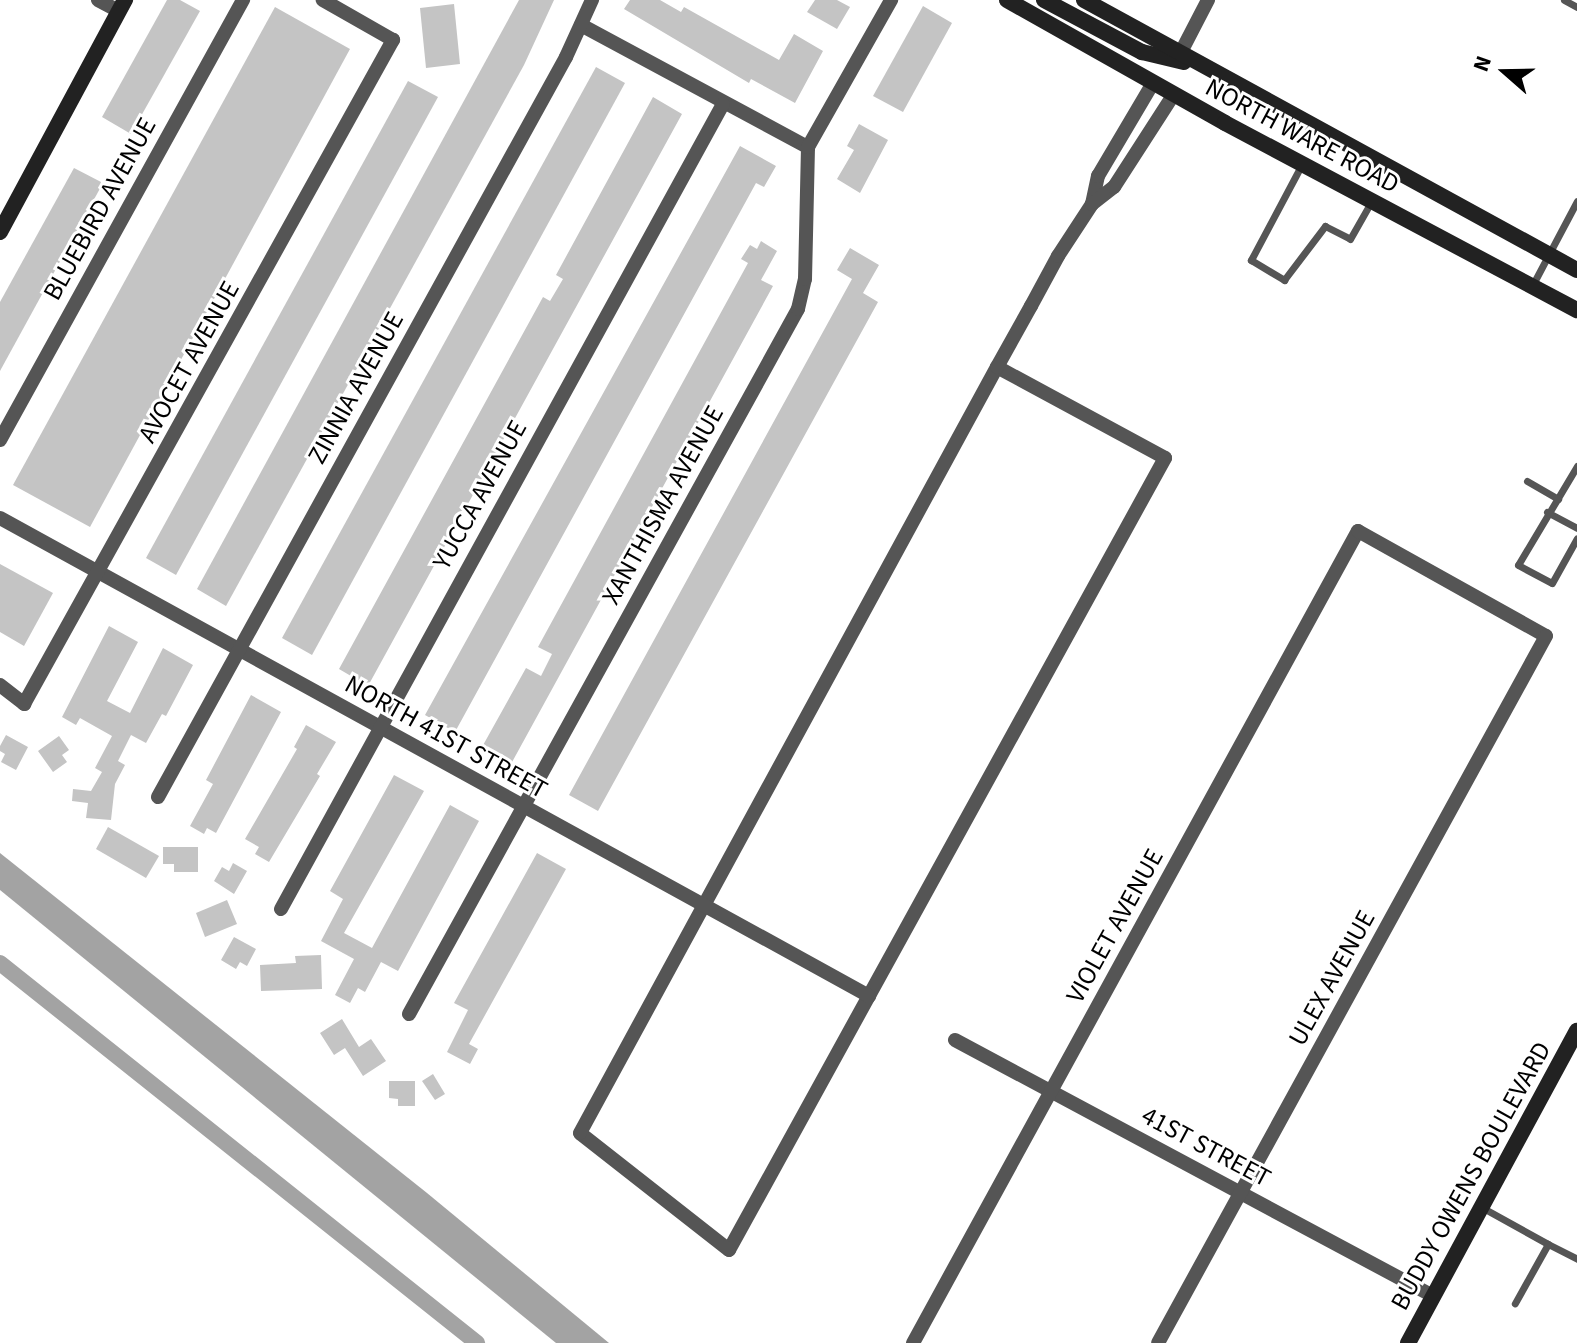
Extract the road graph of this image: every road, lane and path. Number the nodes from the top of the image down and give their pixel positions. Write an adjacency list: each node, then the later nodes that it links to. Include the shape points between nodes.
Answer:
1 (98, 0): 11 (street)
2 (243, 0): 32 (street, BLUEBIRD AVENUE)
3 (323, 0): 40 (street, AVOCET AVENUE, via 393,40)
4 (592, 0): 13 (street, ZINNIA AVENUE)
5 (891, 0): 20 (street, XANTHISMA AVENUE)
6 (1007, 0): 16 (main road, NORTH WARE ROAD)
7 (1044, 0): 15 (main road, via 1142,52)
8 (1084, 0): 14 (main road, NORTH WARE ROAD)
9 (1208, 0): 14 (street)
10 (1564, 0): 12 (lane)
11 (122, 6): 26 (main road)
12 (1577, 7)
13 (581, 25): 18 (street); 42 (street, ZINNIA AVENUE)
14 (1180, 54): 15 (main road, NORTH WARE ROAD)
15 (1205, 67): 27 (main road, NORTH WARE ROAD)
16 (1153, 83): 17 (main road, NORTH WARE ROAD); 19 (street)
17 (1174, 94): 21 (street); 22 (main road, NORTH WARE ROAD)
18 (723, 104): 20 (street); 44 (street, YUCCA AVENUE)
19 (1120, 138): 21 (street); 25 (street, via 1098,176)
20 (808, 147): 46 (street, XANTHISMA AVENUE, via 805,279 798,309)
21 (1137, 149): 25 (street, via 1114,187)
22 (1302, 164): 23 (main road, NORTH WARE ROAD); 23 (lane, via 1251,260 1284,280 1325,226 1350,239)
23 (1371, 201): 29 (main road, NORTH WARE ROAD)
24 (1577, 201): 27 (lane)
25 (1092, 204): 31 (street)
26 (0, 232)
27 (1549, 255): 28 (main road, NORTH WARE ROAD); 29 (lane)
28 (1577, 270)
29 (1532, 286): 30 (main road, NORTH WARE ROAD)
30 (1577, 310)
31 (997, 367): 47 (street); 49 (street, via 1165,458)
32 (0, 440)
33 (1577, 466): 35 (lane)
34 (1527, 481): 35 (lane)
35 (1558, 499): 36 (lane)
36 (1547, 512): 38 (lane); 39 (lane, via 1518,565 1552,583)
37 (0, 518): 40 (street, NORTH 41ST STREET)
38 (1577, 528)
39 (1577, 538)
40 (100, 572): 42 (street, NORTH 41ST STREET); 43 (street, AVOCET AVENUE, via 24,704)
41 (1546, 636): 53 (street, VIOLET AVENUE, via 1358,531); 54 (street, ULEX AVENUE)
42 (240, 649): 44 (street, NORTH 41ST STREET); 45 (street, ZINNIA AVENUE)
43 (0, 685)
44 (379, 728): 46 (street, NORTH 41ST STREET); 48 (street, YUCCA AVENUE)
45 (158, 797)
46 (523, 809): 47 (street, NORTH 41ST STREET); 50 (street, XANTHISMA AVENUE)
47 (703, 908): 49 (street, NORTH 41ST STREET); 49 (street, via 580,1133 729,1250)
48 (281, 909)
49 (869, 996)
50 (409, 1014)
51 (1577, 1031): 55 (main road, BUDDY OWENS BOULEVARD)
52 (955, 1040): 53 (street, 41ST STREET)
53 (1053, 1092): 54 (street, 41ST STREET); 60 (street, VIOLET AVENUE)
54 (1242, 1194): 58 (street, 41ST STREET); 61 (street, ULEX AVENUE)
55 (1481, 1207): 56 (lane); 58 (main road, BUDDY OWENS BOULEVARD)
56 (1548, 1244): 57 (lane); 59 (lane)
57 (1577, 1259)
58 (1433, 1296): 62 (main road, BUDDY OWENS BOULEVARD)
59 (1515, 1303)
60 (913, 1343)
61 (1158, 1343)
62 (1408, 1343)

